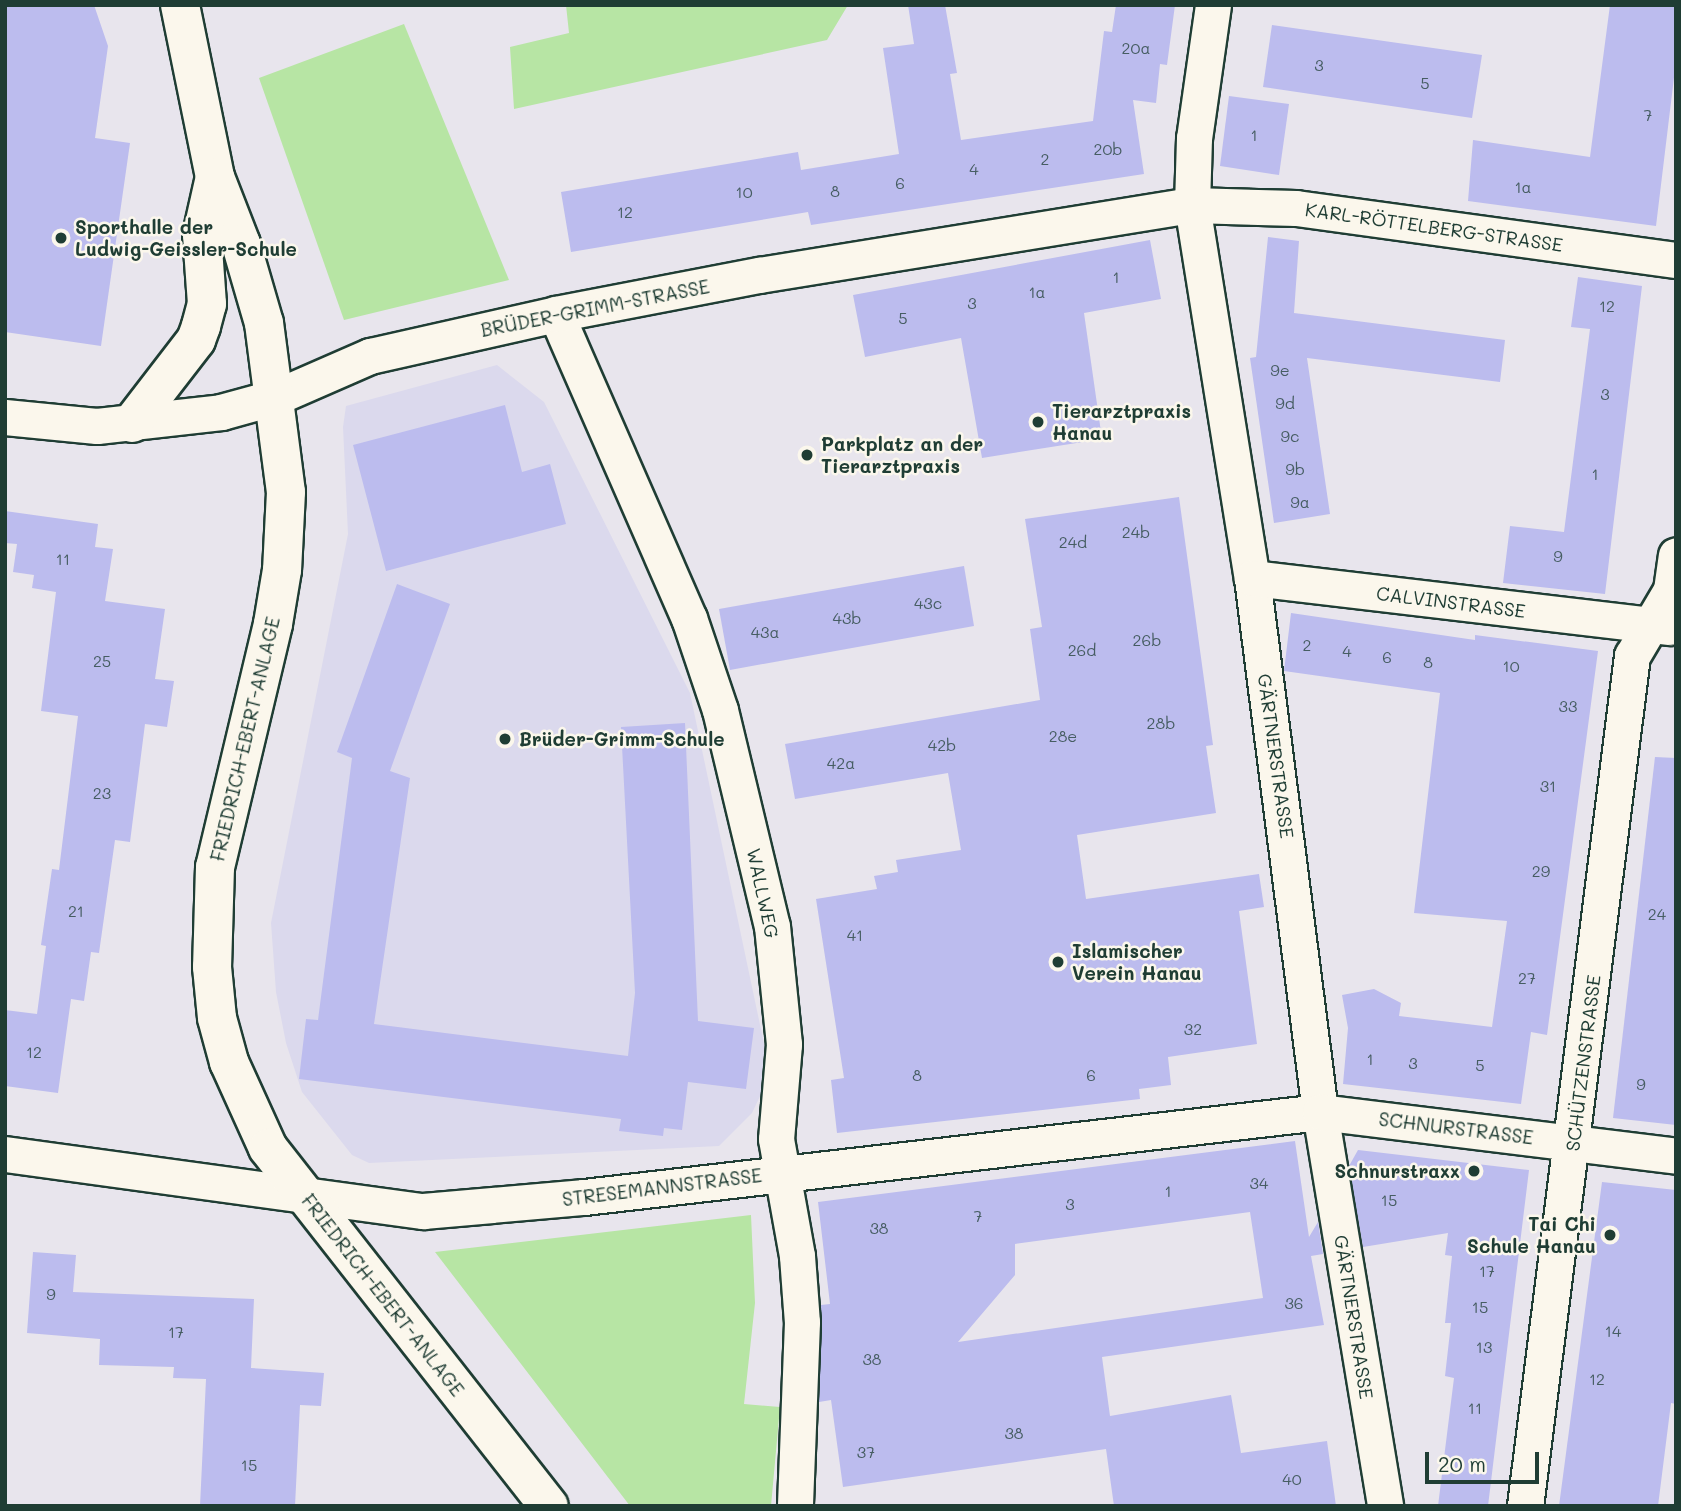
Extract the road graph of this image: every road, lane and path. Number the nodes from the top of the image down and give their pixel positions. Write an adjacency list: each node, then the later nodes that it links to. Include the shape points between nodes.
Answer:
1 (180, 5): 3 (main road, FRIEDRICH-EBERT-ANLAGE)
2 (1213, 5): 4 (street, GÄRTNERSTRASSE, via 1194,138)
3 (215, 177): 7 (main road, FRIEDRICH-EBERT-ANLAGE, via 256,289); 9 (main road, via 202,234 206,303 196,340)
4 (1192, 205): 5 (street, KARL-RÖTTELBERG-STRASSE, via 1296,208); 6 (street, BRÜDER-GRIMM-STRASSE, via 785,271); 11 (street, GÄRTNERSTRASSE)
5 (1676, 260)
6 (556, 314): 7 (street, BRÜDER-GRIMM-STRASSE, via 370,356); 17 (street, WALLWEG, via 690,618 720,710 772,926 784,1044 776,1139)
7 (276, 397): 9 (street, BRÜDER-GRIMM-STRASSE, via 221,412); 18 (main road, FRIEDRICH-EBERT-ANLAGE, via 286,492 282,570 215,867 212,967 229,1062 268,1148)
8 (5, 417): 9 (street, BRÜDER-GRIMM-STRASSE, via 97,426)
9 (132, 423)
10 (1676, 555): 12 (street, SCHÜTZENSTRASSE)
11 (1252, 578): 12 (street, CALVINSTRASSE); 13 (street, GÄRTNERSTRASSE)
12 (1663, 626): 14 (street, SCHÜTZENSTRASSE, via 1632,656)
13 (1320, 1111): 14 (street, SCHNURSTRASSE); 17 (street, STRESEMANNSTRASSE); 21 (street, GÄRTNERSTRASSE)
14 (1573, 1143): 16 (street, SCHNURSTRASSE); 22 (street, SCHÜTZENSTRASSE)
15 (5, 1154): 18 (street, STRESEMANNSTRASSE)
16 (1676, 1156)
17 (781, 1173): 18 (street, STRESEMANNSTRASSE, via 423,1211); 20 (street, WALLWEG, via 797,1256 802,1322)
18 (305, 1197): 19 (main road, FRIEDRICH-EBERT-ANLAGE)
19 (549, 1506)
20 (795, 1506)
21 (1385, 1506)
22 (1525, 1506)

